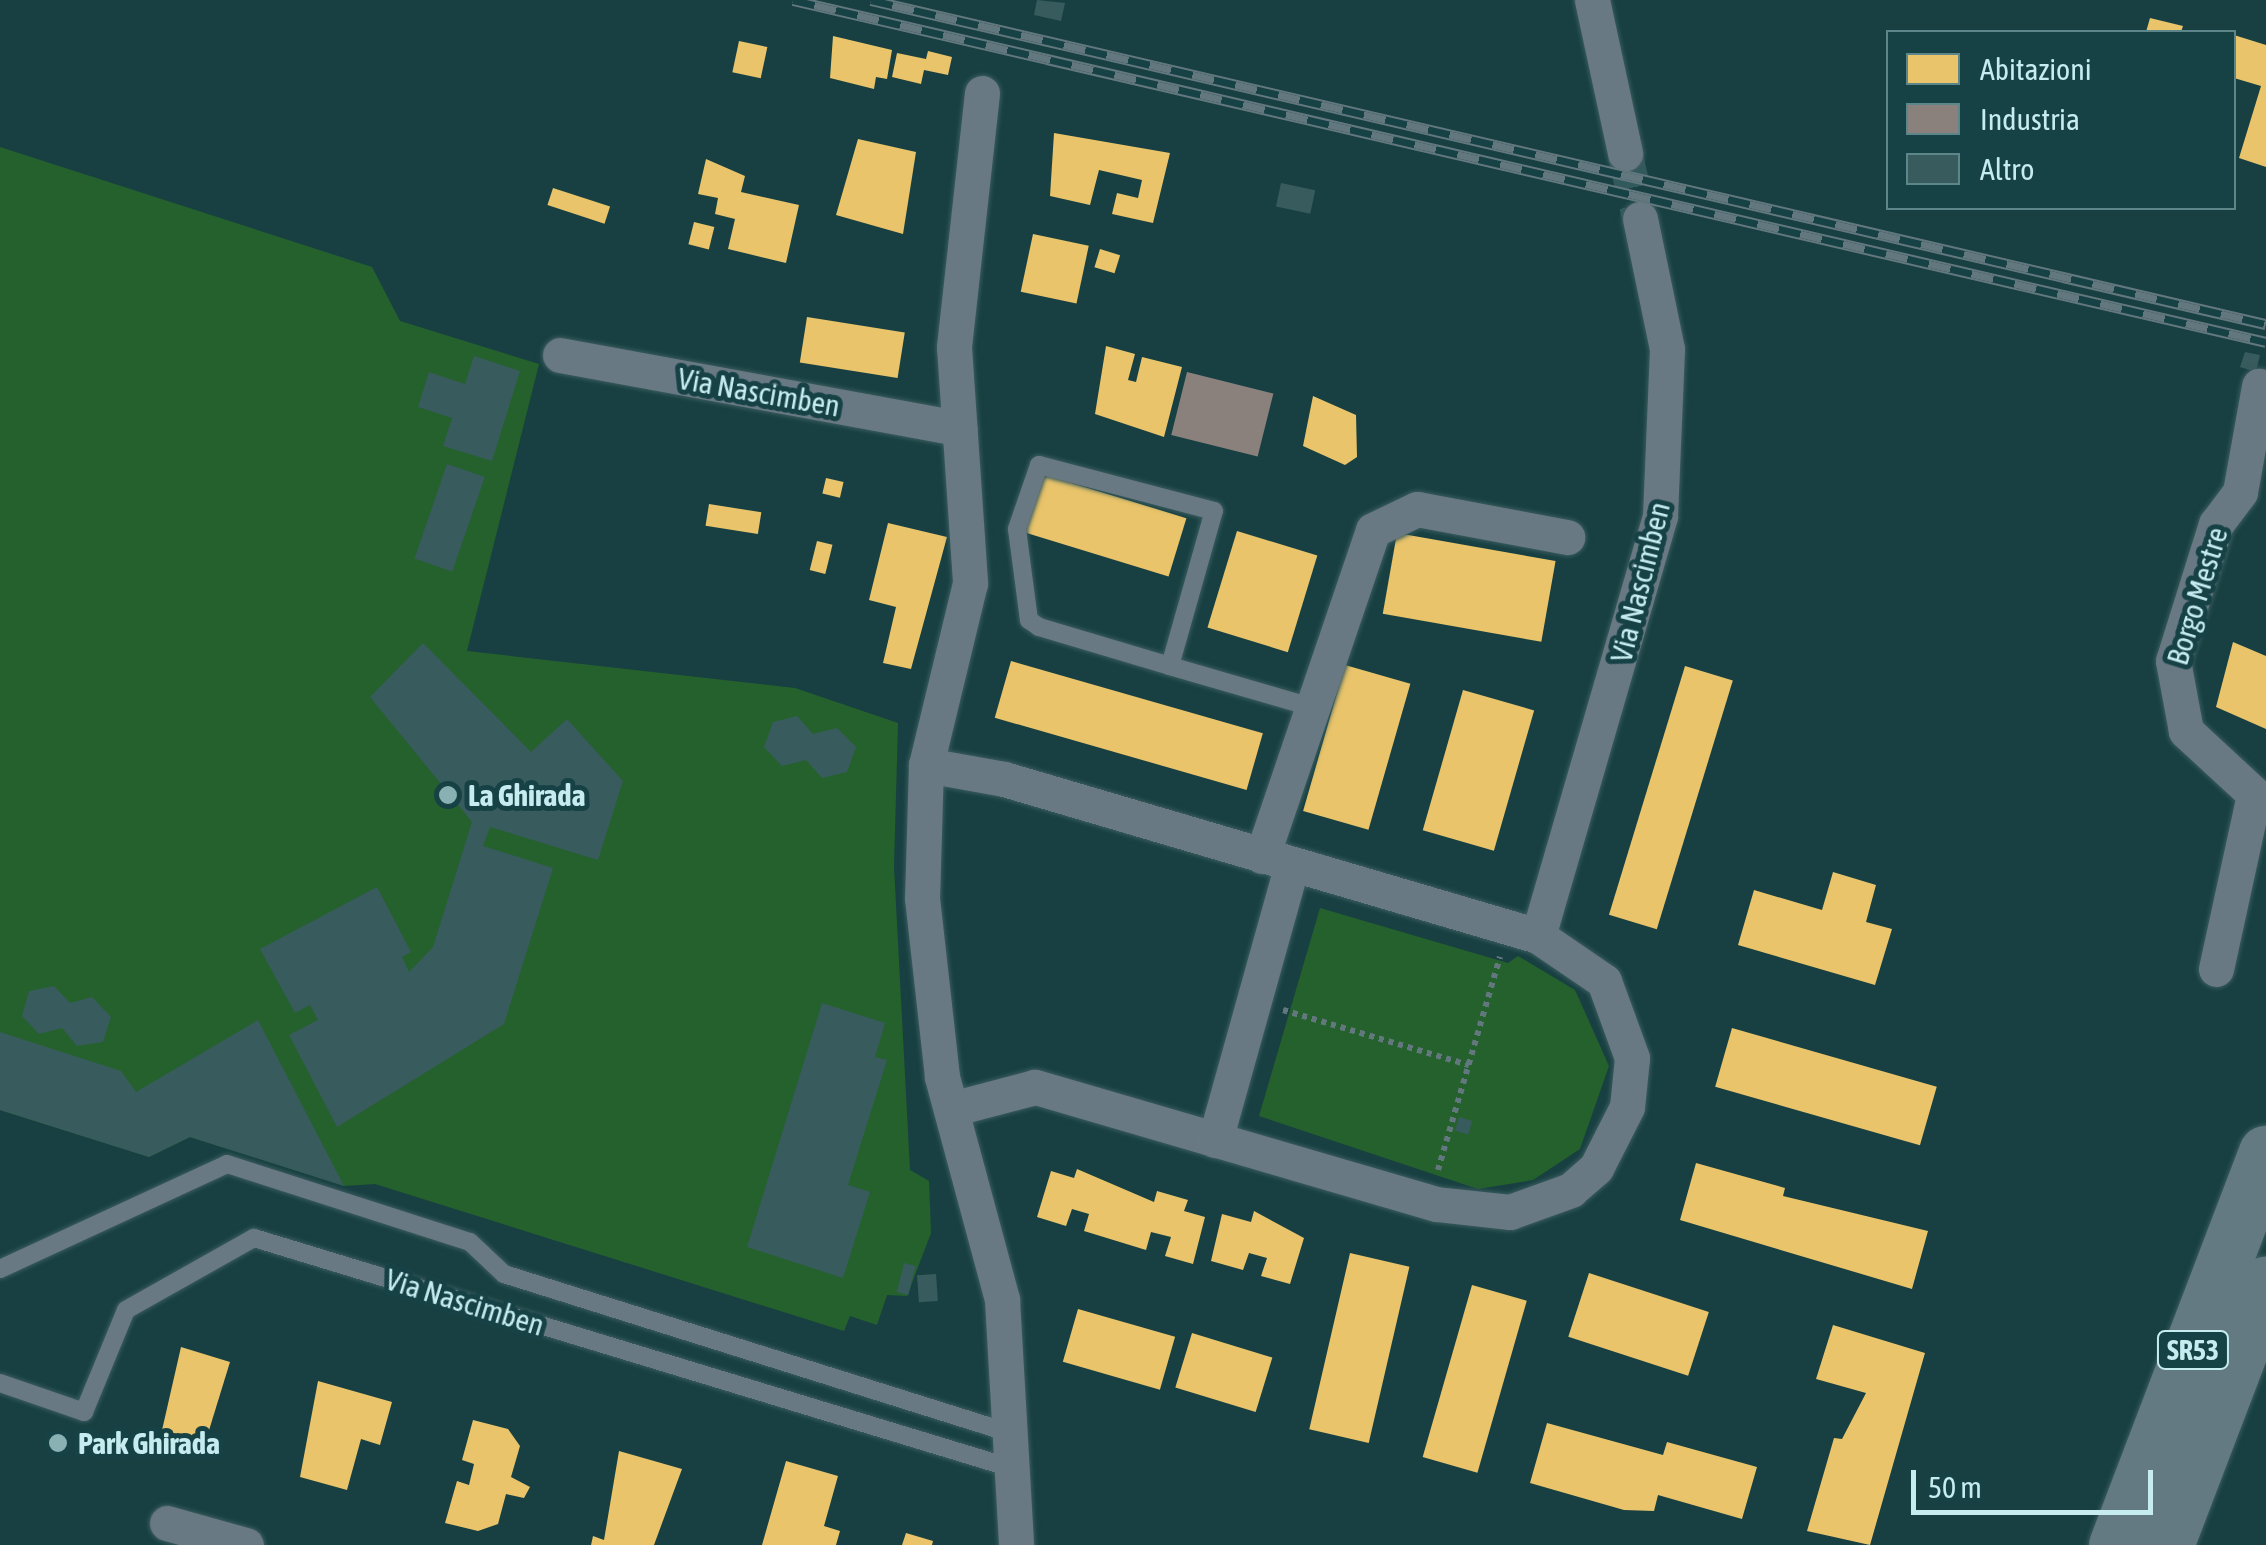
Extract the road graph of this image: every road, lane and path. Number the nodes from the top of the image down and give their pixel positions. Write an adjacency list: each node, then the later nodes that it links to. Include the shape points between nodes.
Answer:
1 (1592, 0): 3 (street)
2 (982, 93): 7 (street, via 956,303)
3 (1625, 153)
4 (1640, 219): 14 (street, Via Nascimben, via 1667,349 1660,516)
5 (560, 355): 7 (street, Via Nascimben)
6 (2258, 386): 8 (street, Borgo Mestre)
7 (959, 428): 12 (street, via 970,582)
8 (2253, 486): 16 (street, Borgo Mestre, via 2216,524 2173,661 2186,731 2254,794)
9 (1566, 537): 11 (street, via 1434,510 1384,519 1357,556)
10 (1170, 666): 10 (lane, via 1214,511 1038,465 1017,529 1030,620); 11 (lane)
11 (1308, 706): 13 (street)
12 (926, 765): 13 (street); 19 (street, via 922,898)
13 (1278, 861): 14 (street); 20 (street)
14 (1538, 936): 20 (street, via 1604,981 1630,1044 1632,1086 1616,1139 1571,1190 1510,1212 1469,1212)
15 (1501, 956): 18 (path)
16 (2216, 969)
17 (1282, 1010): 18 (path)
18 (1469, 1065): 22 (path)
19 (950, 1109): 20 (street, via 1035,1087); 27 (street, via 1002,1300)
20 (1215, 1140)
21 (2266, 1153): 31 (highway, SR53)
22 (1438, 1172)
23 (0, 1269): 27 (lane, Via Nascimben, via 227,1164 470,1242 504,1274)
24 (2266, 1283): 26 (highway, SR53)
25 (0, 1383): 27 (lane, Via Nascimben, via 84,1412 126,1310 254,1238)
26 (2212, 1429): 32 (highway, SR53); 33 (highway)
27 (1007, 1450): 30 (street)
28 (167, 1523): 29 (street)
29 (246, 1545)
30 (1016, 1545)
31 (2116, 1545)
32 (2166, 1545)
33 (2179, 1545)

